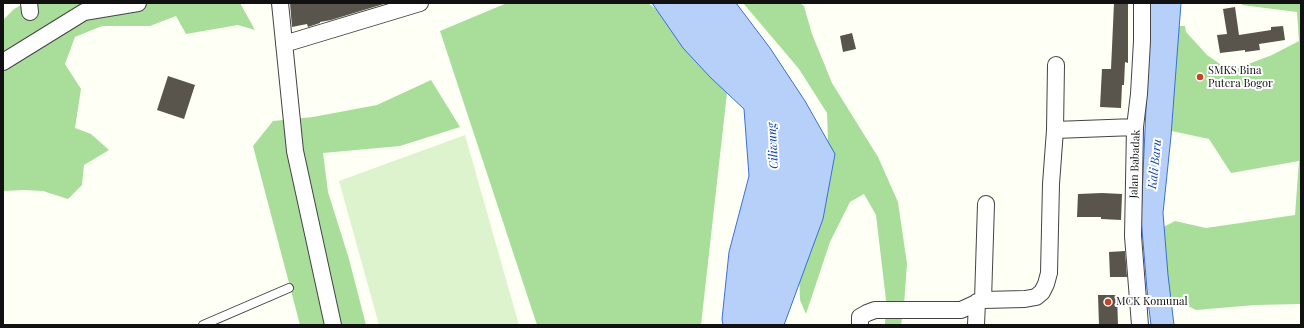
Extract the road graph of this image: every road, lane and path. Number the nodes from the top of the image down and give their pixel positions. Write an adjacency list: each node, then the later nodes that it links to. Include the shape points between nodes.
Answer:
1 (138, 3): 5 (street)
2 (280, 3): 6 (street)
3 (420, 3): 6 (street)
4 (1142, 3): 9 (street, Jalan Babadak, via 1140,94)
5 (83, 7): 7 (street)
6 (284, 44): 15 (street, via 295,151)
7 (3, 62)
8 (1056, 65): 10 (street)
9 (1135, 127): 10 (street); 18 (street, Jalan Babadak, via 1133,236)
10 (1055, 130): 13 (street, via 1049,273 1046,284 1036,297 1025,300)
11 (986, 204): 13 (street)
12 (289, 288): 14 (lane)
13 (980, 301): 16 (street, via 961,310 875,310 860,317); 17 (street)
14 (203, 325)
15 (333, 325)
16 (860, 325)
17 (976, 325)
18 (1140, 325)

